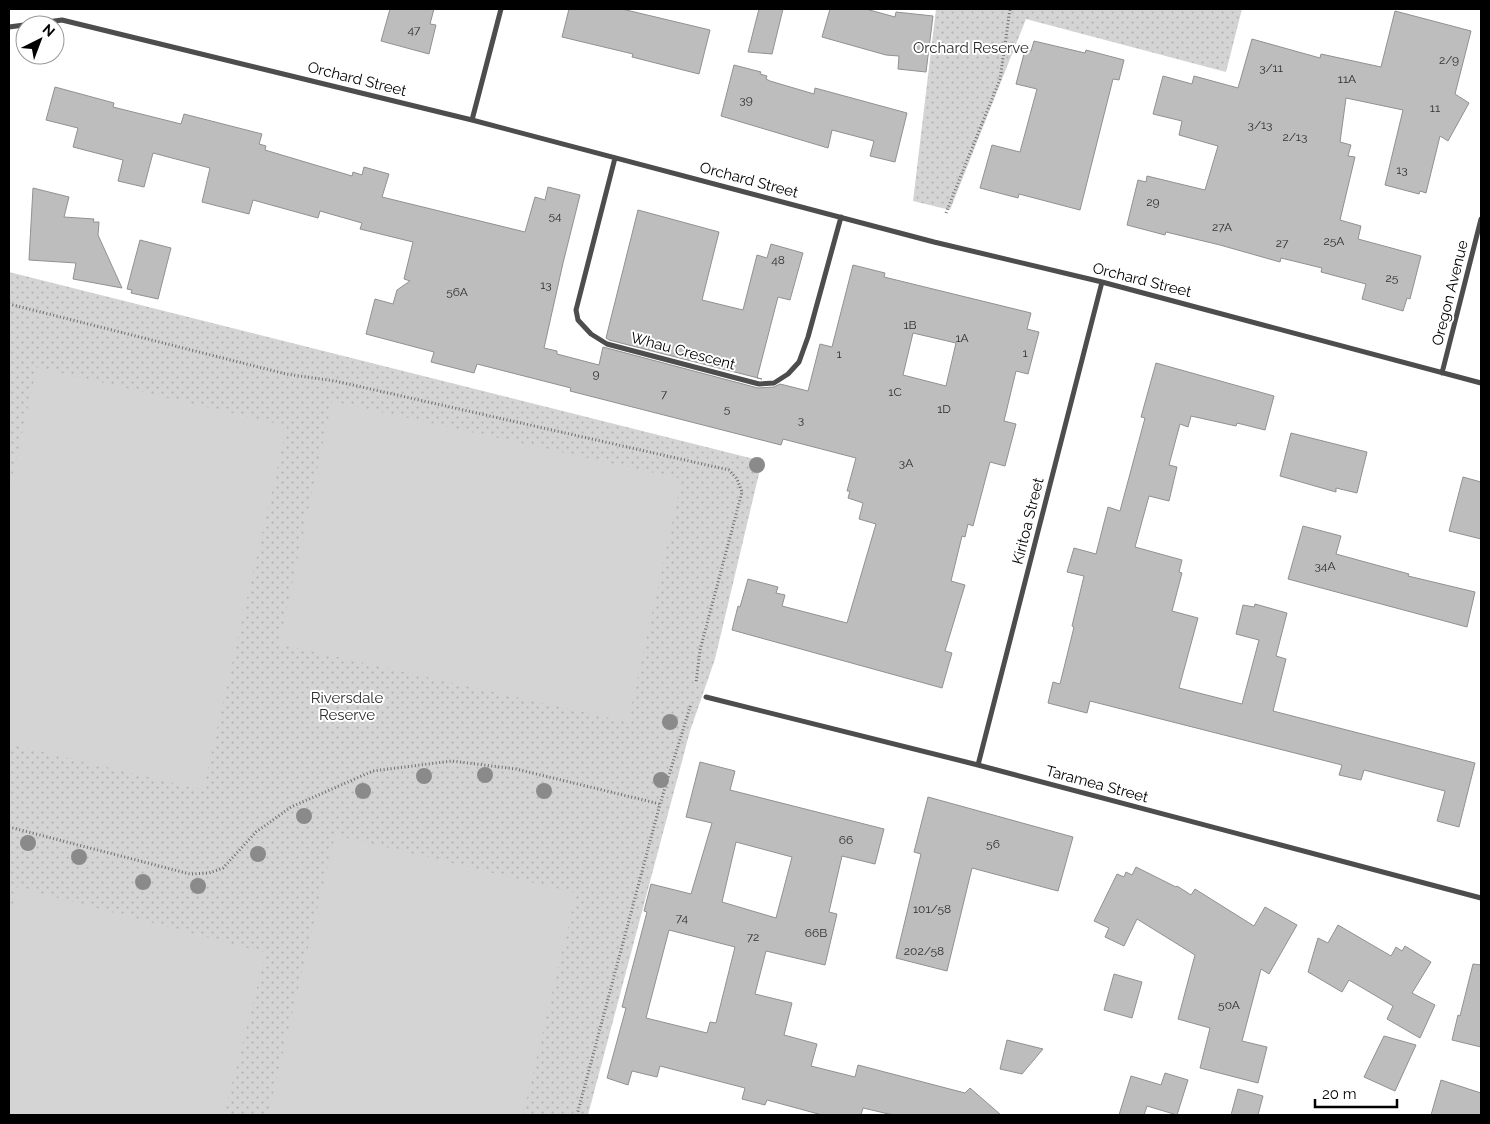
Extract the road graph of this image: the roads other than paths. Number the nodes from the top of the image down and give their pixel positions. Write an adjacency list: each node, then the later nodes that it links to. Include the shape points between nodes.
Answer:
1 (501, 9): 3 (street)
2 (9, 27): 3 (street, Orchard Street, via 62,20)
3 (472, 120): 4 (street, Orchard Street)
4 (615, 158): 5 (street, Orchard Street); 5 (street, Whau Crescent, via 576,310 578,320 607,344 672,362 759,384 774,383 788,374 799,362 808,337)
5 (841, 218): 7 (street, Orchard Street)
6 (1481, 219): 8 (street, Oregon Avenue)
7 (1102, 282): 8 (street, Orchard Street); 11 (street, Kiritoa Street)
8 (1442, 373): 9 (street, Orchard Street)
9 (1481, 383)
10 (706, 697): 11 (street, Taramea Street)
11 (978, 765): 12 (street, Taramea Street)
12 (1481, 898)

